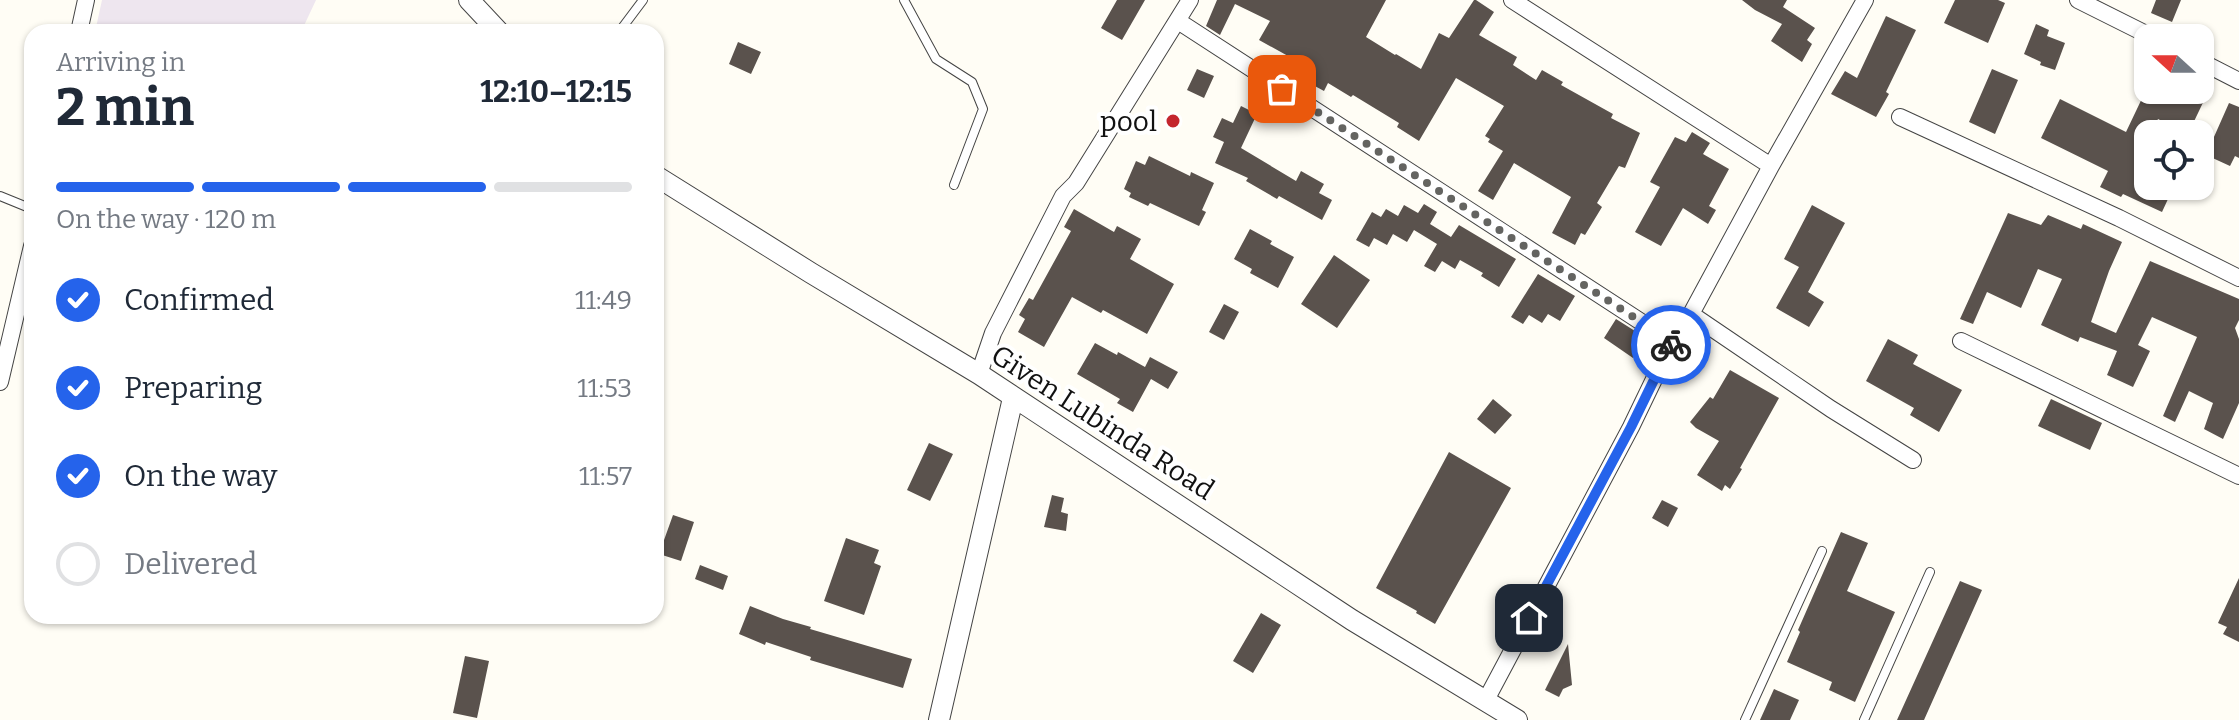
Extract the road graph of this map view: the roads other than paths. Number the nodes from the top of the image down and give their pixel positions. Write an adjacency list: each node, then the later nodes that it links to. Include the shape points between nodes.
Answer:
1 (86, 0): 10 (street)
2 (469, 0): 11 (street)
3 (643, 0): 12 (lane)
4 (904, 0): 19 (lane, via 936,59 972,82 983,109)
5 (1190, 0): 9 (street)
6 (1512, 0): 17 (street)
7 (1865, 0): 17 (street)
8 (2078, 0): 13 (street)
9 (1178, 21): 26 (street); 27 (street, via 1063,196 993,333)
10 (81, 24)
11 (492, 24)
12 (625, 24)
13 (2134, 28)
14 (2214, 68): 15 (street)
15 (2239, 81)
16 (1900, 117): 22 (street)
17 (1771, 166): 24 (street)
18 (664, 181): 27 (street, Given Lubinda Road)
19 (954, 185)
20 (0, 196): 21 (lane)
21 (24, 206)
22 (2239, 278)
23 (24, 280): 28 (street)
24 (1691, 314): 26 (street); 30 (street)
25 (1961, 341): 31 (street)
26 (1672, 342): 34 (street)
27 (979, 374): 29 (street, Given Lubinda Road)
28 (0, 382)
29 (1013, 398): 34 (street, Given Lubinda Road, via 1352,620); 35 (street)
30 (1913, 460)
31 (2239, 476)
32 (1822, 551): 37 (lane)
33 (1930, 572): 38 (lane)
34 (1486, 700): 36 (street, Given Lubinda Road)
35 (939, 720)
36 (1517, 720)
37 (1745, 720)
38 (1864, 720)

